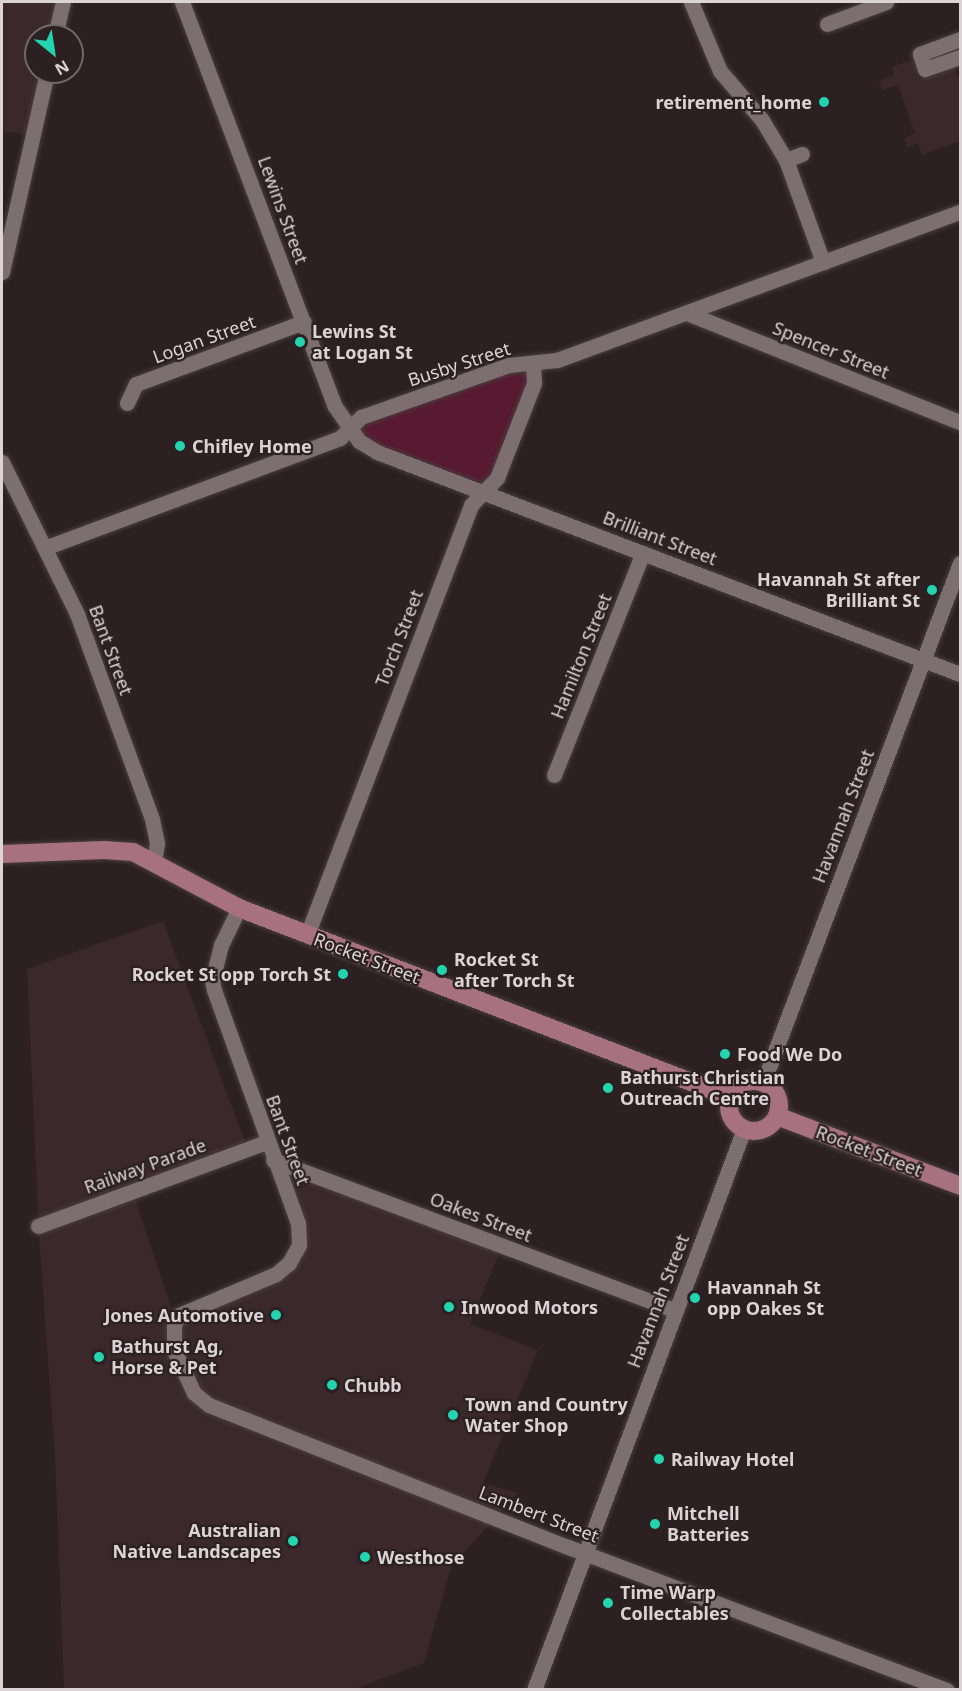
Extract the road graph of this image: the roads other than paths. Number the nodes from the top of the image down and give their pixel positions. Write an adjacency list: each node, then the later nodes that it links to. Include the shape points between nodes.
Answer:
1 (63, 2): 5 (street)
2 (182, 2): 16 (street, Lewins Street)
3 (691, 2): 11 (street, via 720,71 762,120)
4 (886, 2): 6 (street)
5 (58, 24)
6 (828, 24)
7 (960, 39): 8 (street, via 920,54 925,69)
8 (960, 57)
9 (44, 84): 14 (street)
10 (802, 154): 11 (street)
11 (786, 160): 13 (street)
12 (960, 212): 13 (street, Busby Street)
13 (823, 262): 15 (street, Busby Street)
14 (2, 272)
15 (687, 313): 17 (street, Busby Street, via 557,360); 19 (street, Spencer Street)
16 (304, 322): 18 (street, Logan Street, via 136,384); 20 (street, Lewins Street, via 334,405)
17 (534, 363): 20 (street, Busby Street, via 509,365 361,417); 22 (street, Torch Street, via 530,393 497,478)
18 (127, 403)
19 (960, 422)
20 (349, 431): 22 (street, Brilliant Street, via 377,452); 23 (street, Busby Street, via 340,438)
21 (2, 462): 23 (street, Bant Street)
22 (484, 491): 24 (street, Brilliant Street); 32 (street, Torch Street, via 471,506)
23 (46, 547): 30 (street, Bant Street, via 77,614 152,819 157,843)
24 (644, 553): 26 (street, Brilliant Street); 28 (street, Hamilton Street)
25 (960, 563): 26 (street, Havannah Street)
26 (924, 660): 27 (street, Brilliant Street); 33 (street, Havannah Street)
27 (960, 674)
28 (554, 775)
29 (2, 854): 30 (main road, Rocket Street, via 104,850 133,852)
30 (154, 861): 31 (main road, Rocket Street)
31 (238, 908): 32 (main road, Rocket Street); 37 (street, Bant Street, via 221,945 212,980)
32 (307, 935): 34 (main road, Rocket Street)
33 (763, 1083): 34 (main road, via 740,1085); 35 (main road, via 778,1100)
34 (730, 1097): 36 (main road, via 732,1119)
35 (777, 1116): 36 (main road, via 759,1131); 39 (main road, Rocket Street)
36 (744, 1129): 41 (street, Havannah Street)
37 (266, 1142): 38 (street, Bant Street); 40 (street, Railway Parade)
38 (273, 1160): 41 (street, Oakes Street); 42 (street, Bant Street, via 298,1223 296,1254 276,1274 197,1305)
39 (960, 1186)
40 (38, 1226)
41 (676, 1311): 43 (street, Havannah Street)
42 (176, 1321): 43 (street, Lambert Street, via 172,1338 178,1362 194,1393 209,1405)
43 (585, 1553): 44 (street, Havannah Street); 45 (street, Lambert Street)
44 (534, 1689)
45 (947, 1689)

